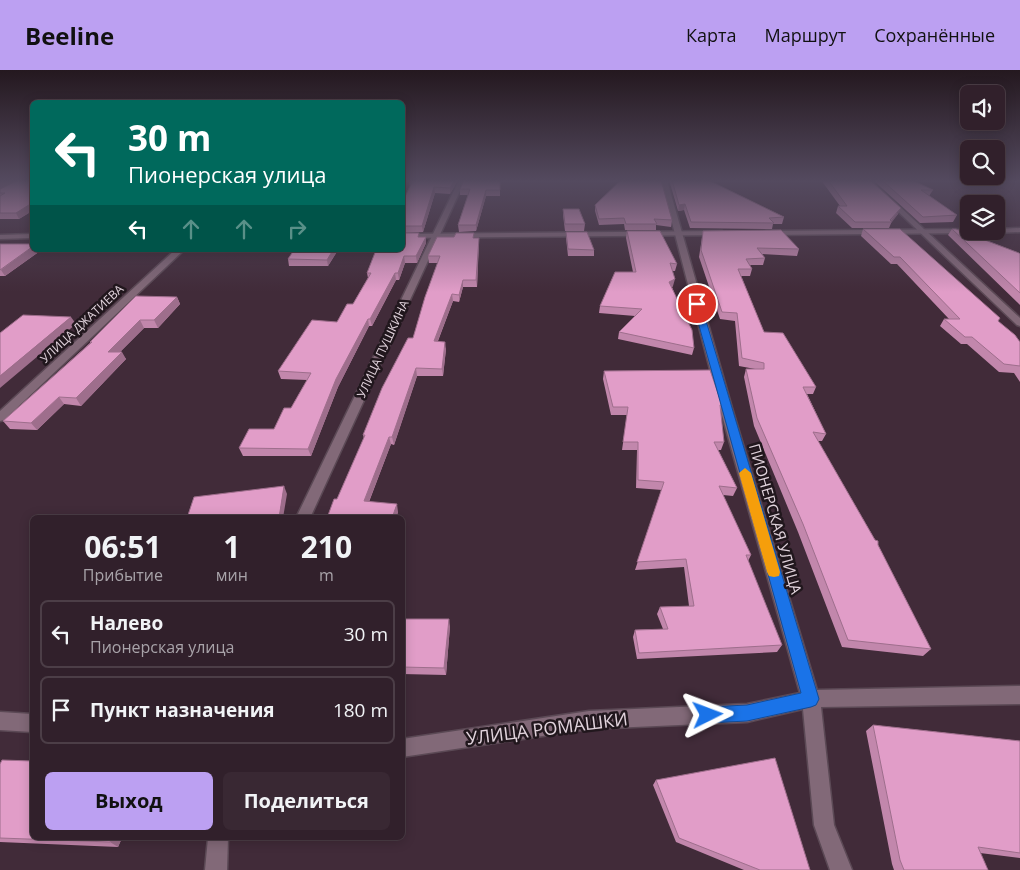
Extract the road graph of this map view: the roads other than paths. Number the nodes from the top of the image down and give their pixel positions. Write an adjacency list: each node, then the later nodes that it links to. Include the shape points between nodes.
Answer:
1 (445, 217): 13 (street, УЛИЦА ПУШКИНА)
2 (674, 217): 10 (street, ПИОНЕРСКАЯ УЛИЦА)
3 (905, 217): 7 (street)
4 (1020, 230): 6 (street)
5 (960, 231): 7 (street)
6 (1005, 231)
7 (920, 232): 9 (street); 16 (street)
8 (726, 233): 10 (street)
9 (756, 233)
10 (678, 234): 13 (street); 20 (street, ПИОНЕРСКАЯ УЛИЦА)
11 (30, 236): 14 (street)
12 (405, 236): 13 (street)
13 (436, 236): 18 (street, УЛИЦА ПУШКИНА)
14 (0, 237)
15 (178, 252): 17 (street, УЛИЦА ДЖАТИЕВА)
16 (1020, 323)
17 (0, 417)
18 (304, 515)
19 (1020, 695): 20 (street, УЛИЦА РОМАШКИ)
20 (811, 699): 23 (street, УЛИЦА РОМАШКИ, via 747,713 589,720); 26 (street, ПИОНЕРСКАЯ УЛИЦА, via 824,825)
21 (0, 721): 22 (street)
22 (30, 723)
23 (405, 748)
24 (218, 840): 25 (street)
25 (216, 870)
26 (841, 870)

